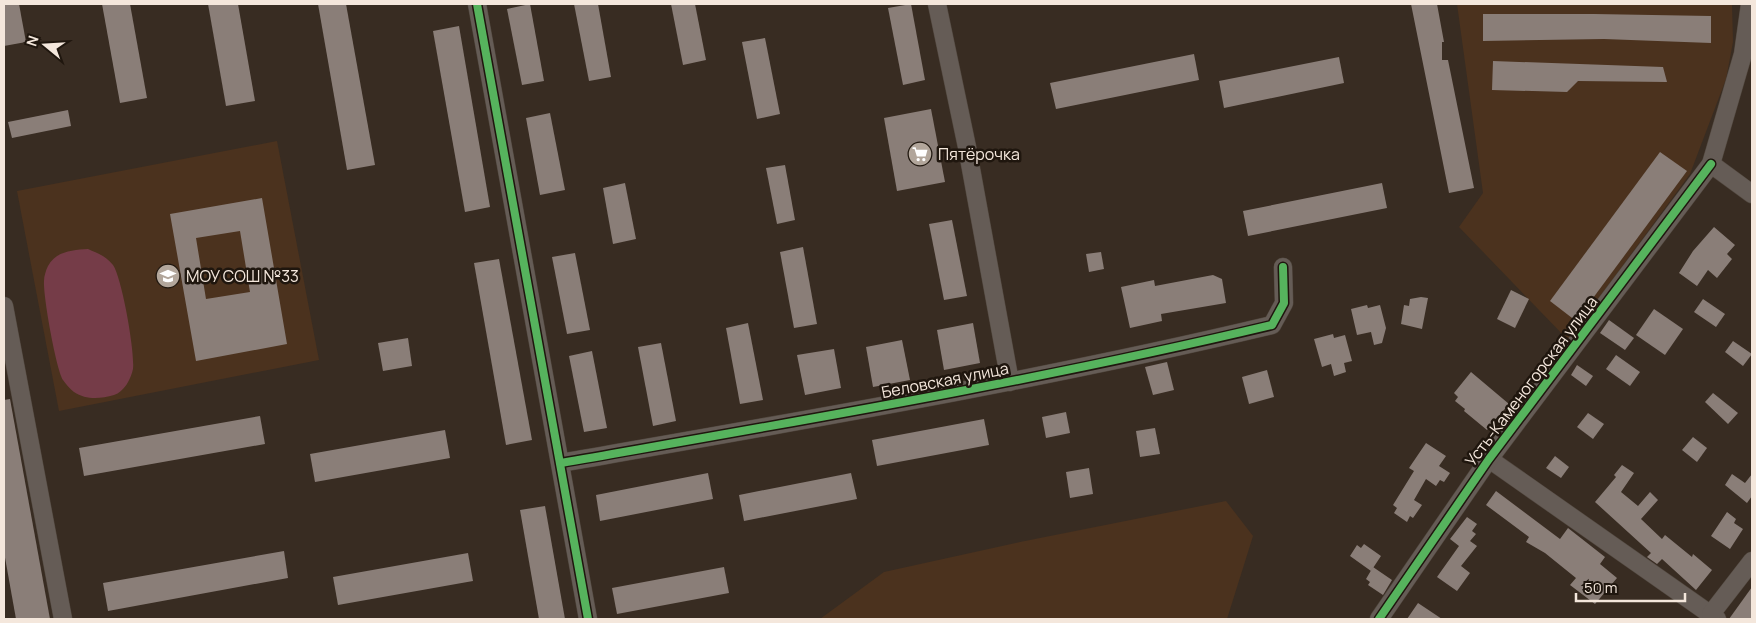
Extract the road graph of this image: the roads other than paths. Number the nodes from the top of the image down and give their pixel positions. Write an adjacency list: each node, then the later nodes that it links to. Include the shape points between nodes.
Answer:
1 (477, 4): 11 (street)
2 (937, 4): 9 (street)
3 (1750, 4): 4 (street)
4 (1747, 55): 5 (street)
5 (1711, 164): 6 (street); 10 (street, Усть-Каменогорская улица)
6 (1752, 194)
7 (1283, 267): 9 (street, Беловская улица, via 1284,303 1272,325)
8 (4, 306): 14 (street)
9 (1010, 382): 11 (street, Беловская улица)
10 (1489, 459): 13 (street); 16 (street, Усть-Каменогорская улица)
11 (561, 463): 15 (street)
12 (1752, 562): 13 (street)
13 (1714, 617)
14 (63, 619)
15 (588, 619)
16 (1379, 619)

